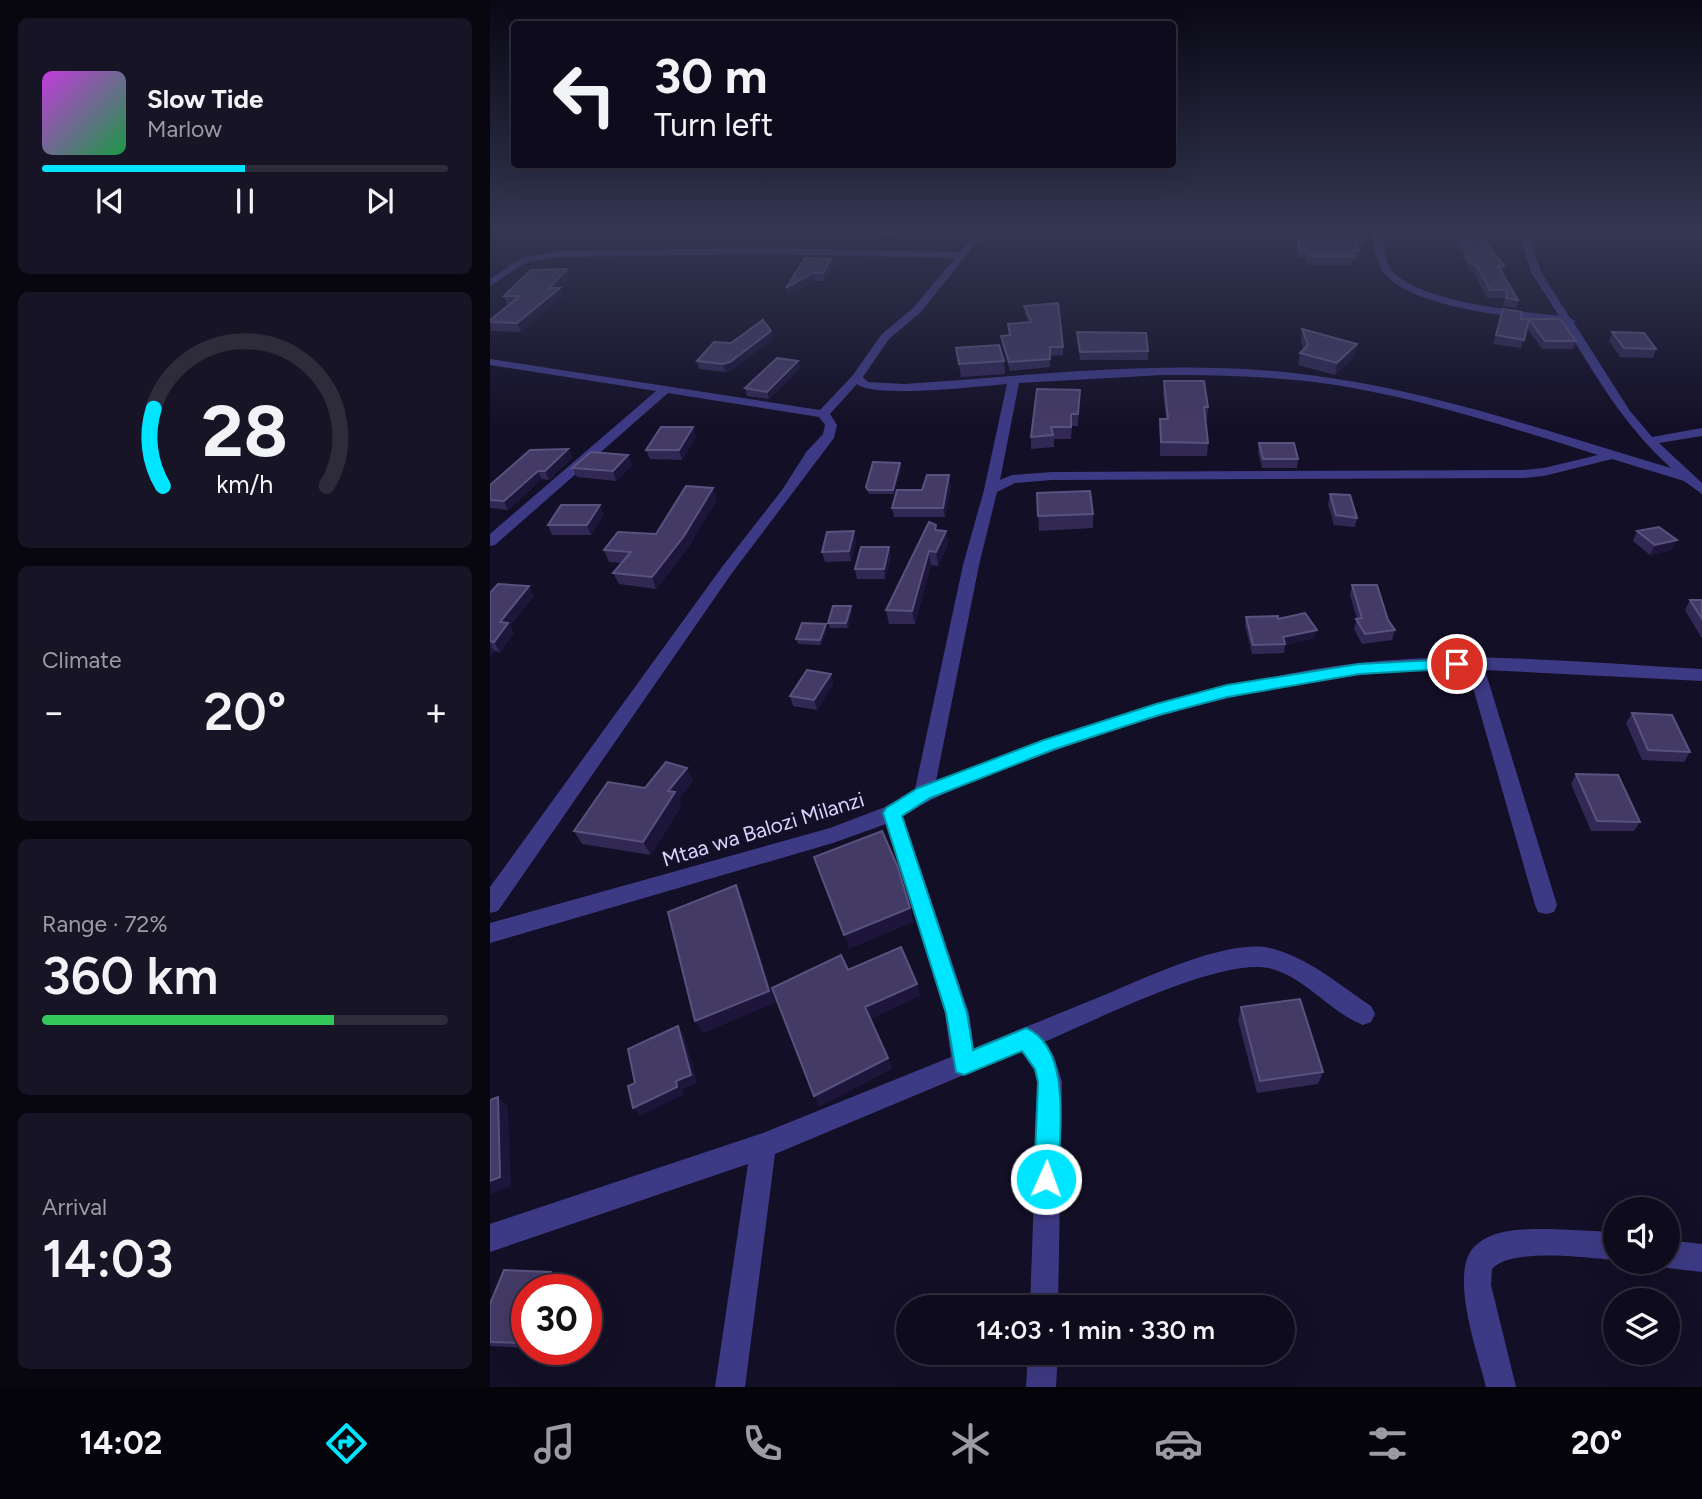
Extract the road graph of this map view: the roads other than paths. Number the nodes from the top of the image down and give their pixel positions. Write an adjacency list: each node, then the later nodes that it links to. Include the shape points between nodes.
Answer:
1 (927, 297): 6 (street, via 885,337)
2 (1436, 297): 4 (street)
3 (1553, 297): 4 (street)
4 (1570, 321): 11 (street, via 1625,413)
5 (490, 362): 8 (street)
6 (857, 377): 7 (street, via 865,385 879,388); 9 (street)
7 (1013, 381): 12 (street, via 1170,370 1315,379 1431,401); 14 (street)
8 (667, 388): 9 (street); 16 (street)
9 (823, 414): 21 (street, via 831,425 828,435)
10 (1702, 432): 11 (street)
11 (1649, 441): 13 (street)
12 (1613, 455): 13 (street); 14 (street, via 1523,474 1052,476 1013,479)
13 (1689, 478): 15 (street)
14 (991, 490): 19 (street)
15 (1702, 490)
16 (490, 542)
17 (1475, 664): 18 (street, Mtaa wa Balozi Milanzi); 19 (street, Mtaa wa Balozi Milanzi, via 1359,669 1227,691 1049,745); 22 (street)
18 (1702, 675)
19 (924, 793): 20 (street, Mtaa wa Balozi Milanzi)
20 (892, 813): 23 (street, Mtaa wa Balozi Milanzi, via 833,835); 26 (street, via 957,1013)
21 (490, 904)
22 (1546, 905)
23 (490, 933)
24 (1363, 1014): 25 (street, via 1285,964 1268,957 1250,957 1153,986)
25 (1026, 1038): 26 (street); 32 (street, via 1045,1064 1050,1082)
26 (964, 1064): 27 (street)
27 (763, 1146): 28 (street); 34 (street)
28 (490, 1238)
29 (1603, 1245): 36 (street, via 1510,1245 1490,1251 1478,1264 1477,1284)
30 (1680, 1255): 31 (street)
31 (1702, 1258)
32 (1044, 1295)
33 (1042, 1365): 35 (street)
34 (730, 1387)
35 (1041, 1387)
36 (1501, 1387)

